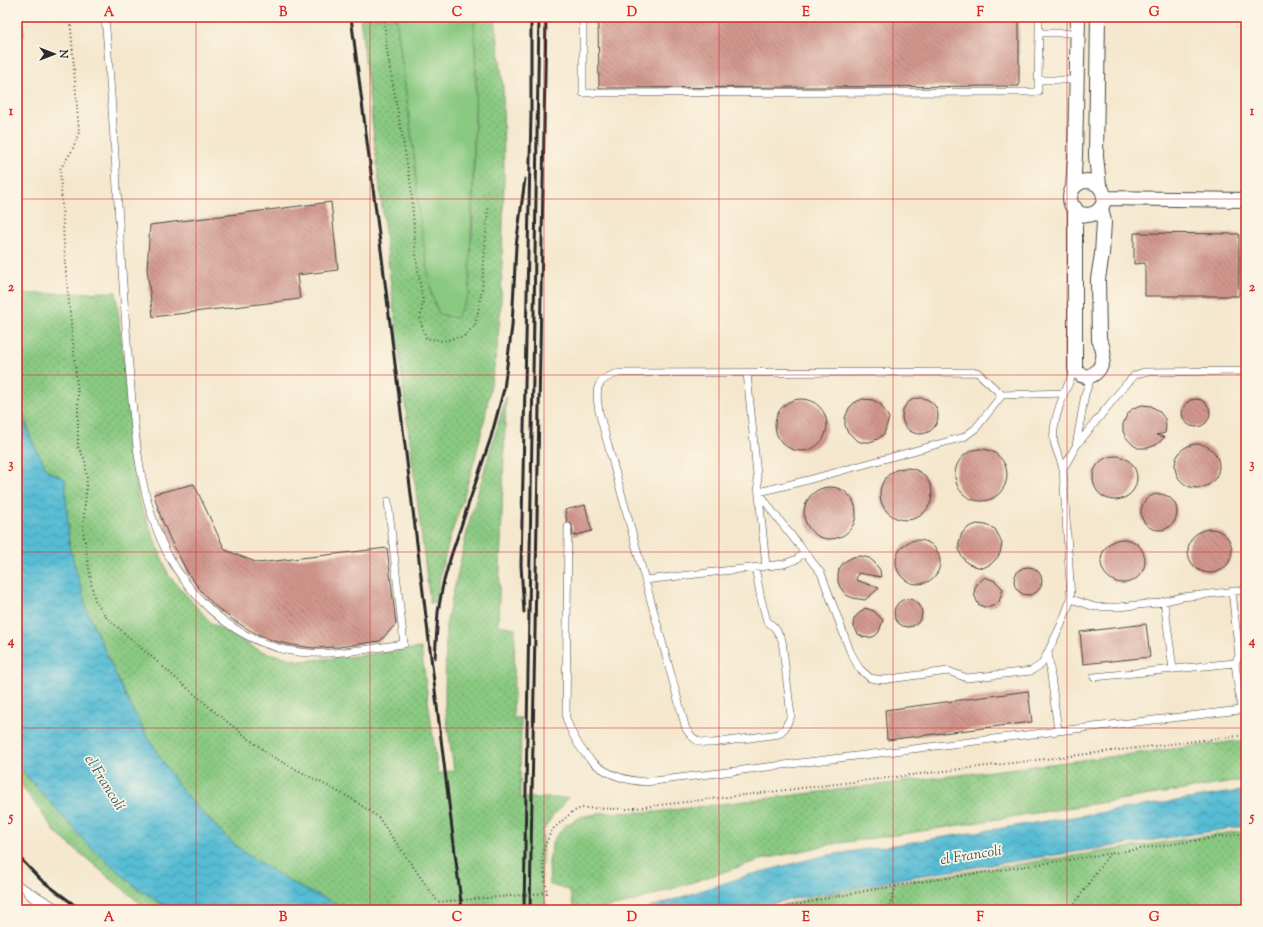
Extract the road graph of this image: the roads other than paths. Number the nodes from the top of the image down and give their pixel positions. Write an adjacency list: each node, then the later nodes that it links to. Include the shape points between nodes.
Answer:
1 (105, 17): 23 (lane, via 126,332 138,454 154,524 180,576 218,618 257,640 280,648 324,654 404,644)
2 (583, 17): 8 (lane, via 583,92 1038,92)
3 (1040, 17): 6 (lane)
4 (1078, 17): 7 (street)
5 (1098, 17): 11 (street, via 1096,156)
6 (1039, 33): 7 (lane); 8 (lane)
7 (1078, 34): 9 (street)
8 (1038, 80): 9 (lane)
9 (1077, 80): 10 (street)
10 (1073, 190): 11 (street, via 1085,181 1092,182); 13 (street, via 1071,199)
11 (1101, 197): 12 (street); 13 (street, via 1096,212 1088,215); 17 (street, via 1104,222 1098,294 1099,340 1103,346 1104,356 1098,371)
12 (1246, 200)
13 (1074, 208): 14 (street)
14 (1075, 369): 17 (street, via 1078,374); 18 (lane)
15 (1246, 371): 20 (lane, via 1144,372 1135,375)
16 (747, 373): 19 (lane, via 978,372); 22 (lane); 28 (lane, via 619,373 608,376 600,383 596,393 599,412)
17 (1092, 375): 20 (lane, via 1085,394)
18 (1064, 393): 19 (lane); 21 (lane, via 1055,424 1054,441)
19 (1002, 395): 22 (lane, via 976,428 964,437)
20 (1076, 446): 21 (lane)
21 (1063, 468): 31 (lane)
22 (759, 492): 25 (lane); 26 (lane)
23 (388, 501)
24 (568, 527): 38 (lane, via 566,718 584,754 609,772 632,781 646,782)
25 (804, 552): 26 (lane, via 797,559 784,564); 33 (lane, via 821,573 850,651 859,668 870,678 882,680 948,671 967,678 1031,671 1042,664)
26 (766, 566): 27 (lane)
27 (755, 568): 28 (lane); 28 (lane, via 767,621 782,640 790,716 779,734 713,743 702,743 692,738 686,729)
28 (645, 580)
29 (1246, 590): 30 (lane)
30 (1232, 591): 32 (lane); 34 (lane)
31 (1070, 598): 32 (lane, via 1095,607 1119,607); 33 (lane, via 1061,625)
32 (1164, 601): 36 (lane)
33 (1048, 651): 38 (lane)
34 (1242, 655): 35 (lane)
35 (1235, 663): 36 (lane); 38 (lane, via 1241,710)
36 (1173, 669): 37 (lane)
37 (1094, 677)
38 (1058, 731)
39 (46, 910): 40 (lane, via 17,884)
40 (61, 910)

